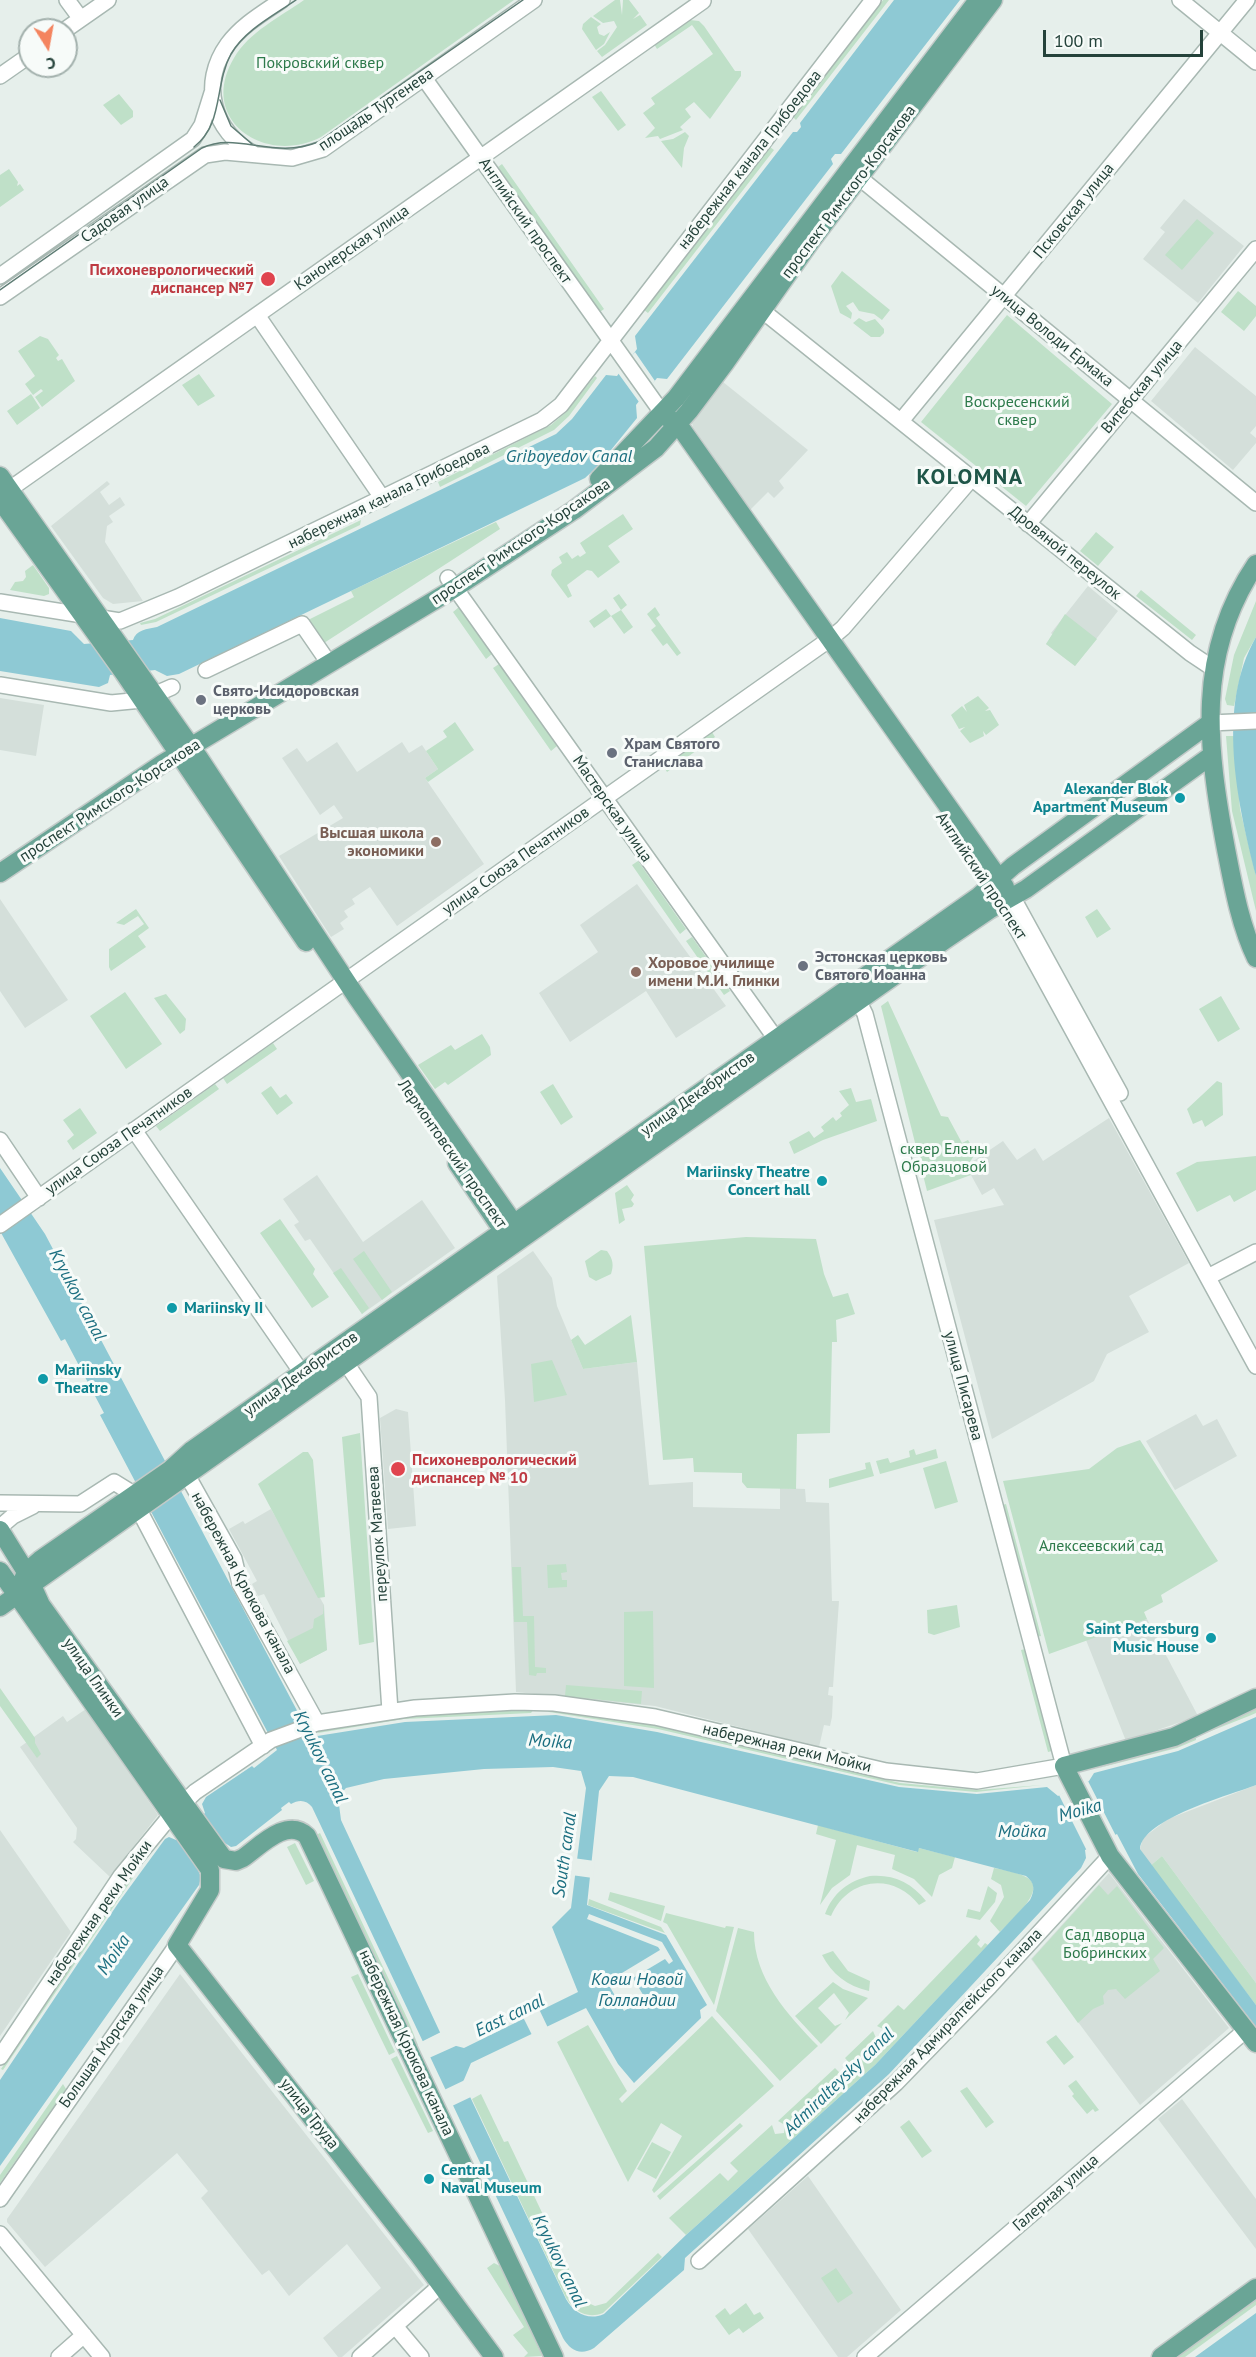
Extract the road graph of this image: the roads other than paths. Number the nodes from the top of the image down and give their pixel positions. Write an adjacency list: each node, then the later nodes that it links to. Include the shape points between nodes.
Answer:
1 (67, 0): 11 (street)
2 (108, 0): 11 (street)
3 (282, 0): 18 (street, via 246,26 228,45 216,71)
4 (534, 0): 17 (street, площадь Тургенева)
5 (873, 0): 28 (street, набережная канала Грибоедова)
6 (978, 0): 21 (main road, проспект Римского-Корсакова)
7 (993, 0): 21 (main road, проспект Римского-Корсакова)
8 (1180, 0): 13 (street)
9 (1246, 0): 13 (street, Псковская улица)
10 (704, 1): 20 (street, Канонерская улица)
11 (81, 19): 12 (street)
12 (78, 21)
13 (1220, 33): 14 (street); 24 (street, Псковская улица)
14 (1256, 62)
15 (18, 63): 16 (street)
16 (0, 76)
17 (424, 78): 19 (street, площадь Тургенева, via 323,149 292,158); 20 (street, Английский проспект)
18 (212, 93): 19 (street, площадь Тургенева, via 215,111 226,132); 23 (street, Садовая улица, via 193,139)
19 (259, 156): 25 (street, Садовая улица, via 225,152 206,155)
20 (481, 157): 27 (street, Канонерская улица); 28 (street, Английский проспект)
21 (854, 172): 24 (street, улица Володи Ермака); 26 (main road, проспект Римского-Корсакова, via 811,241)
22 (1256, 249): 29 (street, Витебская улица)
23 (0, 276)
24 (1004, 296): 29 (street, улица Володи Ермака); 30 (street, Псковская улица)
25 (0, 297)
26 (757, 306): 30 (street, Дровяной переулок); 31 (main road, проспект Римского-Корсакова)
27 (256, 315): 33 (street, Канонерская улица); 34 (street)
28 (610, 341): 31 (street, Английский проспект); 34 (street, набережная канала Грибоедова, via 561,405 542,420)
29 (1131, 401): 35 (street, улица Володи Ермака); 36 (street, Витебская улица)
30 (901, 421): 32 (street, Дровяной переулок)
31 (670, 424): 38 (main road, проспект Римского-Корсакова); 43 (main road, Английский проспект)
32 (972, 478): 36 (street, Дровяной переулок); 43 (street, улица Союза Печатников, via 843,628)
33 (2, 490): 40 (main road); 41 (main road)
34 (383, 499): 41 (street, набережная канала Грибоедова, via 148,611 120,621)
35 (1256, 503)
36 (1028, 524): 45 (street, Дровяной переулок)
37 (1256, 564): 45 (main road, via 1226,619)
38 (452, 583): 44 (main road, проспект Римского-Корсакова); 52 (main road, проспект Римского-Корсакова); 54 (street, Мастерская улица)
39 (0, 602): 40 (street, набережная канала Грибоедова)
40 (82, 616): 41 (street, набережная канала Грибоедова); 42 (main road)
41 (100, 619): 42 (main road)
42 (109, 642): 49 (main road, Лермонтовский проспект)
43 (825, 643): 54 (street, улица Союза Печатников); 57 (main road, Английский проспект)
44 (324, 656): 46 (street, via 302,624); 52 (main road, проспект Римского-Корсакова)
45 (1214, 669): 51 (main road, via 1209,701)
46 (206, 670)
47 (0, 685): 49 (street, via 111,703)
48 (172, 687): 49 (street)
49 (148, 697): 52 (main road, Лермонтовский проспект)
50 (1256, 721): 51 (street)
51 (1218, 722): 53 (main road); 57 (main road, улица Декабристов)
52 (182, 745): 55 (main road, проспект Римского-Корсакова); 56 (main road, проспект Римского-Корсакова); 60 (main road, Лермонтовский проспект)
53 (1212, 755): 58 (main road, улица Декабристов); 59 (main road, via 1228,861)
54 (604, 798): 60 (street, улица Союза Печатников); 62 (street, Мастерская улица)
55 (0, 859)
56 (0, 873)
57 (994, 882): 58 (main road, Английский проспект); 61 (main road, улица Декабристов)
58 (1008, 901): 61 (main road, улица Декабристов); 69 (street, Английский проспект)
59 (1256, 958)
60 (341, 984): 63 (street, улица Союза Печатников); 67 (main road, Лермонтовский проспект)
61 (851, 997): 62 (main road, улица Декабристов); 67 (main road, улица Декабристов); 88 (street, улица Писарева, via 867,1022)
62 (776, 1040): 67 (main road, улица Декабристов)
63 (134, 1130): 65 (street, улица Союза Печатников); 73 (street)
64 (0, 1140): 65 (street)
65 (32, 1202): 66 (street, улица Союза Печатников)
66 (0, 1225)
67 (512, 1233): 71 (main road, улица Декабристов); 73 (main road, улица Декабристов)
68 (1256, 1252): 69 (street)
69 (1213, 1275): 70 (street, Английский проспект); 72 (street, Английский проспект)
70 (1256, 1345)
71 (346, 1364): 74 (main road, улица Декабристов); 85 (street, переулок Матвеева, via 369,1397)
72 (1256, 1366)
73 (302, 1374): 74 (main road, улица Декабристов, via 192,1450)
74 (178, 1476): 75 (main road); 86 (street, набережная Крюкова канала, via 229,1550 240,1584)
75 (140, 1500): 78 (street, via 114,1482); 79 (main road); 82 (main road); 87 (street)
76 (0, 1503): 77 (street)
77 (35, 1504): 78 (street); 80 (street, via 13,1516)
78 (80, 1504): 79 (street)
79 (93, 1524): 82 (main road)
80 (0, 1529): 82 (main road, улица Глинки)
81 (0, 1571): 82 (main road, улица Глинки)
82 (25, 1584): 83 (main road); 89 (main road, улица Глинки)
83 (0, 1607)
84 (1256, 1698): 88 (main road, набережная реки Мойки, via 1174,1737)
85 (390, 1711): 86 (street, набережная реки Мойки); 88 (street, набережная реки Мойки, via 554,1703 656,1717 886,1771 977,1781)
86 (312, 1725): 87 (street, набережная реки Мойки)
87 (267, 1743): 89 (street, набережная реки Мойки)
88 (1064, 1767): 90 (main road, улица Писарева)
89 (177, 1809): 91 (main road, улица Глинки); 94 (street, набережная реки Мойки, via 121,1876)
90 (1106, 1849): 93 (main road, улица Писарева); 97 (street, набережная Адмиралтейского канала, via 1015,1959 889,2090)
91 (210, 1861): 92 (main road, Большая Морская улица, via 210,1890); 107 (main road, набережная Крюкова канала, via 236,1861 285,1830 299,1830 311,1843)
92 (177, 1945): 95 (street, Большая Морская улица); 98 (main road, улица Труда, via 417,2251)
93 (1251, 2036): 108 (street, Галерная улица)
94 (0, 2057)
95 (0, 2199)
96 (0, 2234): 101 (street)
97 (699, 2261)
98 (440, 2286): 100 (street); 106 (main road, улица Труда)
99 (1256, 2288): 109 (main road)
100 (395, 2326): 104 (street); 105 (street)
101 (84, 2335): 102 (street); 103 (street)
102 (59, 2357)
103 (102, 2357)
104 (360, 2357)
105 (421, 2357)
106 (494, 2357)
107 (554, 2357)
108 (865, 2357)
109 (1161, 2357)

